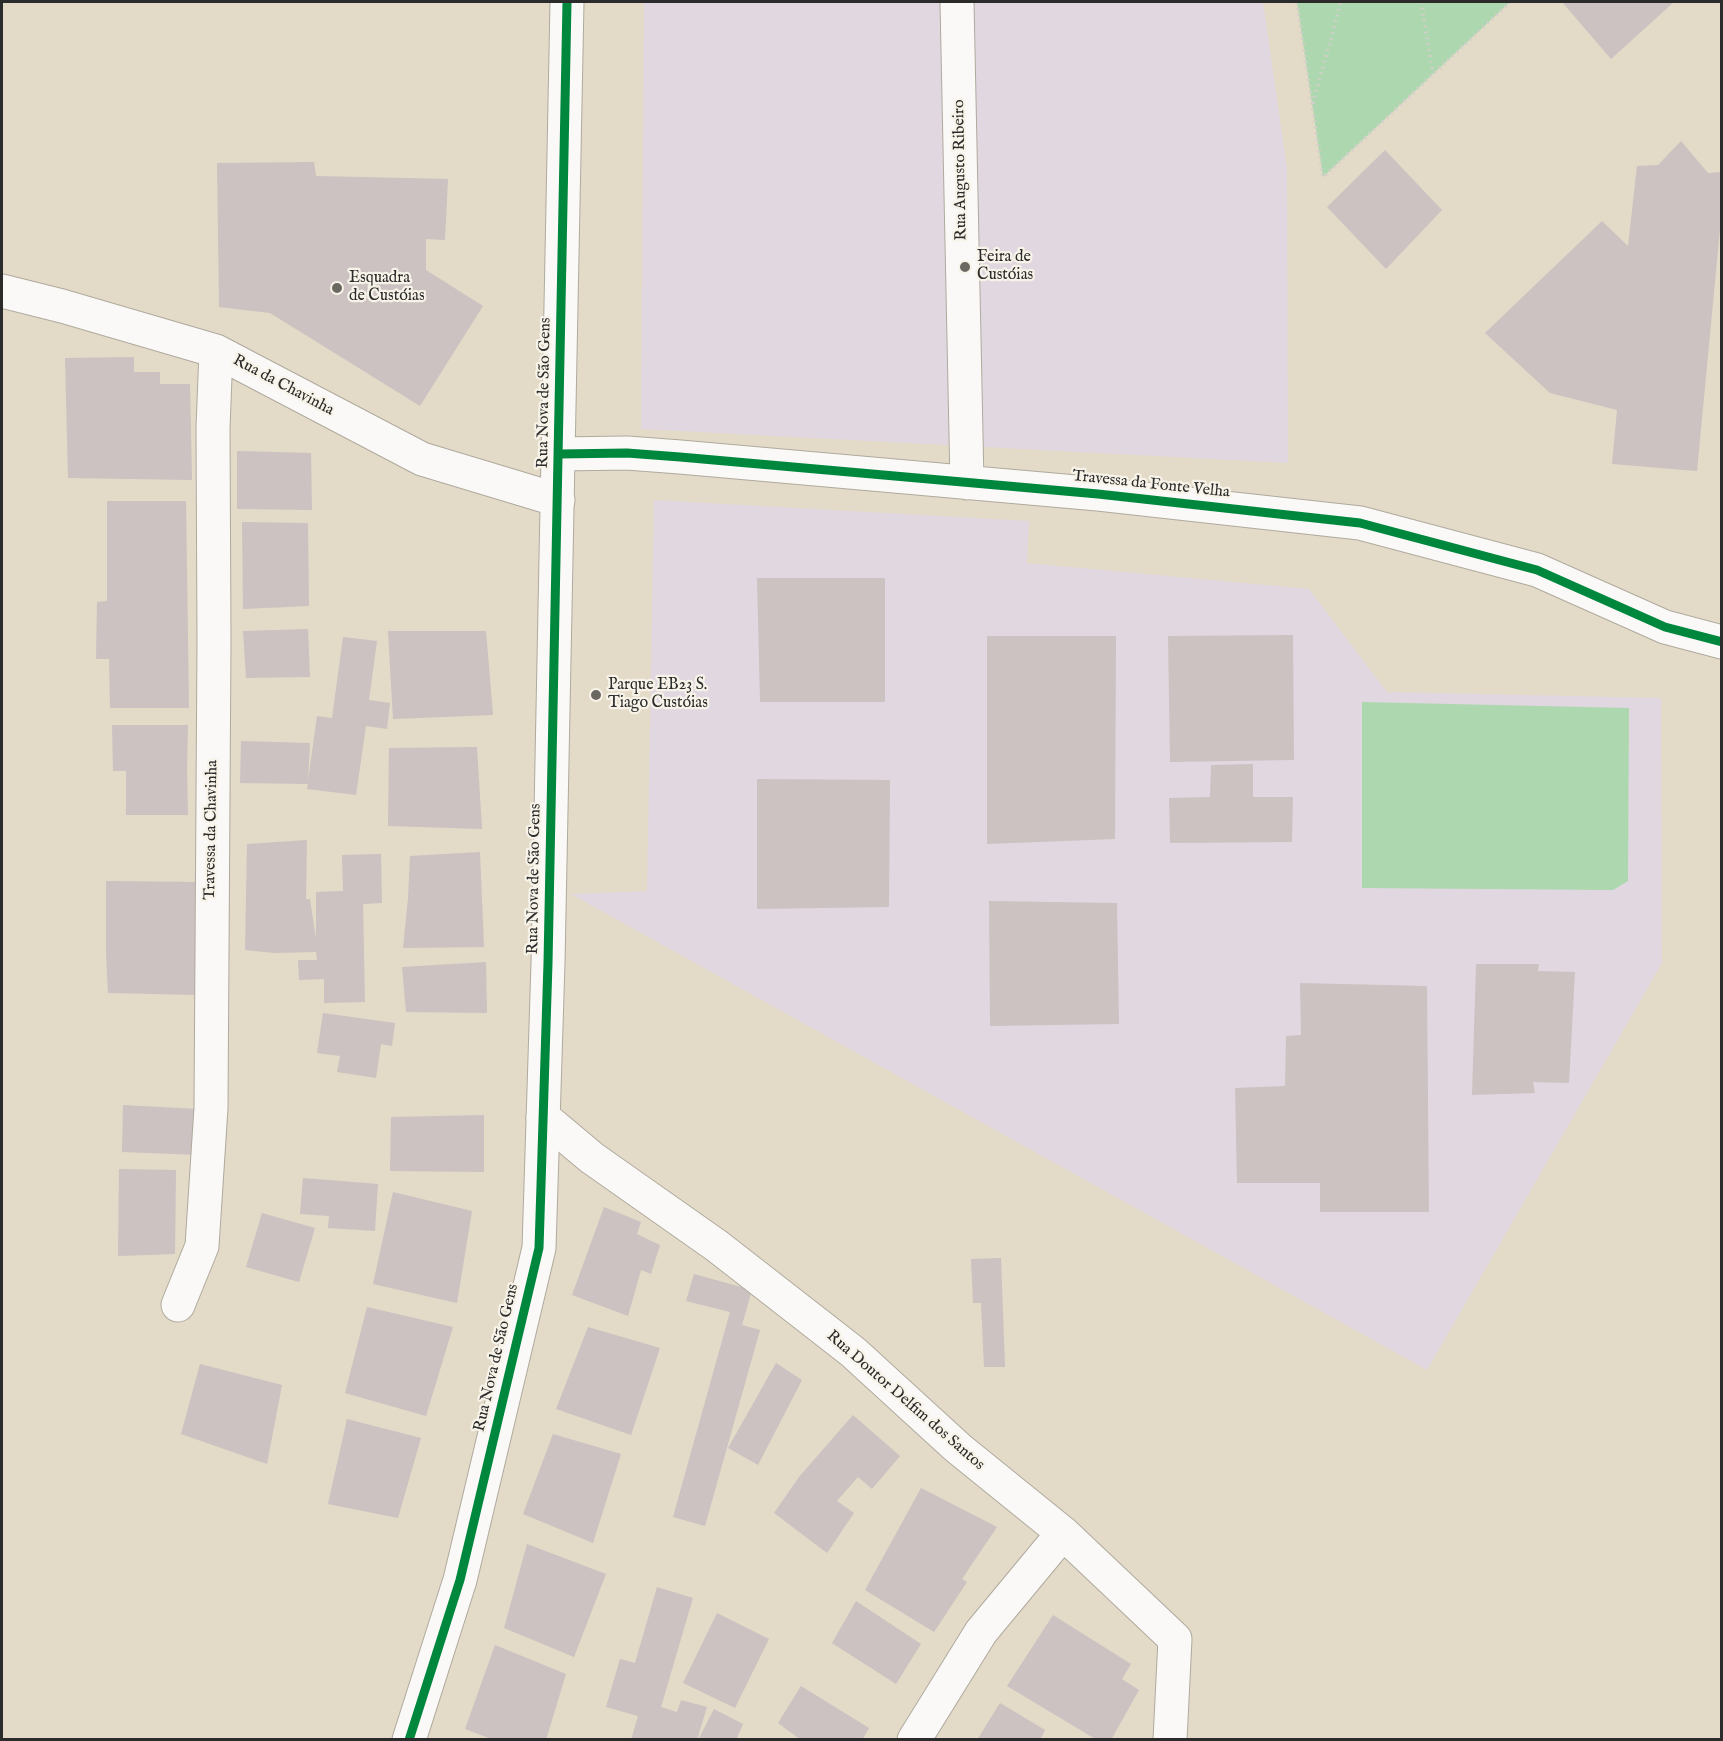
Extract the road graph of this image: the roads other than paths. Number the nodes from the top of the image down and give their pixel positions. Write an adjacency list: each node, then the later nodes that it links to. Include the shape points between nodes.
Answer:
1 (567, 2): 5 (street, Rua Nova de São Gens)
2 (957, 2): 6 (street, Rua Augusto Ribeiro)
3 (2, 291): 4 (street, Rua da Chavinha)
4 (216, 351): 7 (street, Rua da Chavinha, via 422,459); 10 (street, Travessa da Chavinha, via 211,1108 202,1246)
5 (558, 454): 6 (street, Travessa da Fonte Velha, via 659,455); 7 (street, Rua Nova de São Gens)
6 (967, 483): 8 (street, Travessa da Fonte Velha, via 1359,523 1537,570 1665,627)
7 (558, 500): 9 (street, Rua Nova de São Gens)
8 (1722, 642)
9 (543, 1117): 11 (street, Rua Doutor Delfim dos Santos, via 592,1158 717,1246 853,1352 958,1448); 12 (street, Rua Nova de São Gens, via 539,1248 460,1580)
10 (178, 1305)
11 (1062, 1533): 13 (street, via 981,1632); 14 (street, Rua Doutor Delfim dos Santos, via 1175,1639)
12 (409, 1740)
13 (914, 1740)
14 (1170, 1740)

